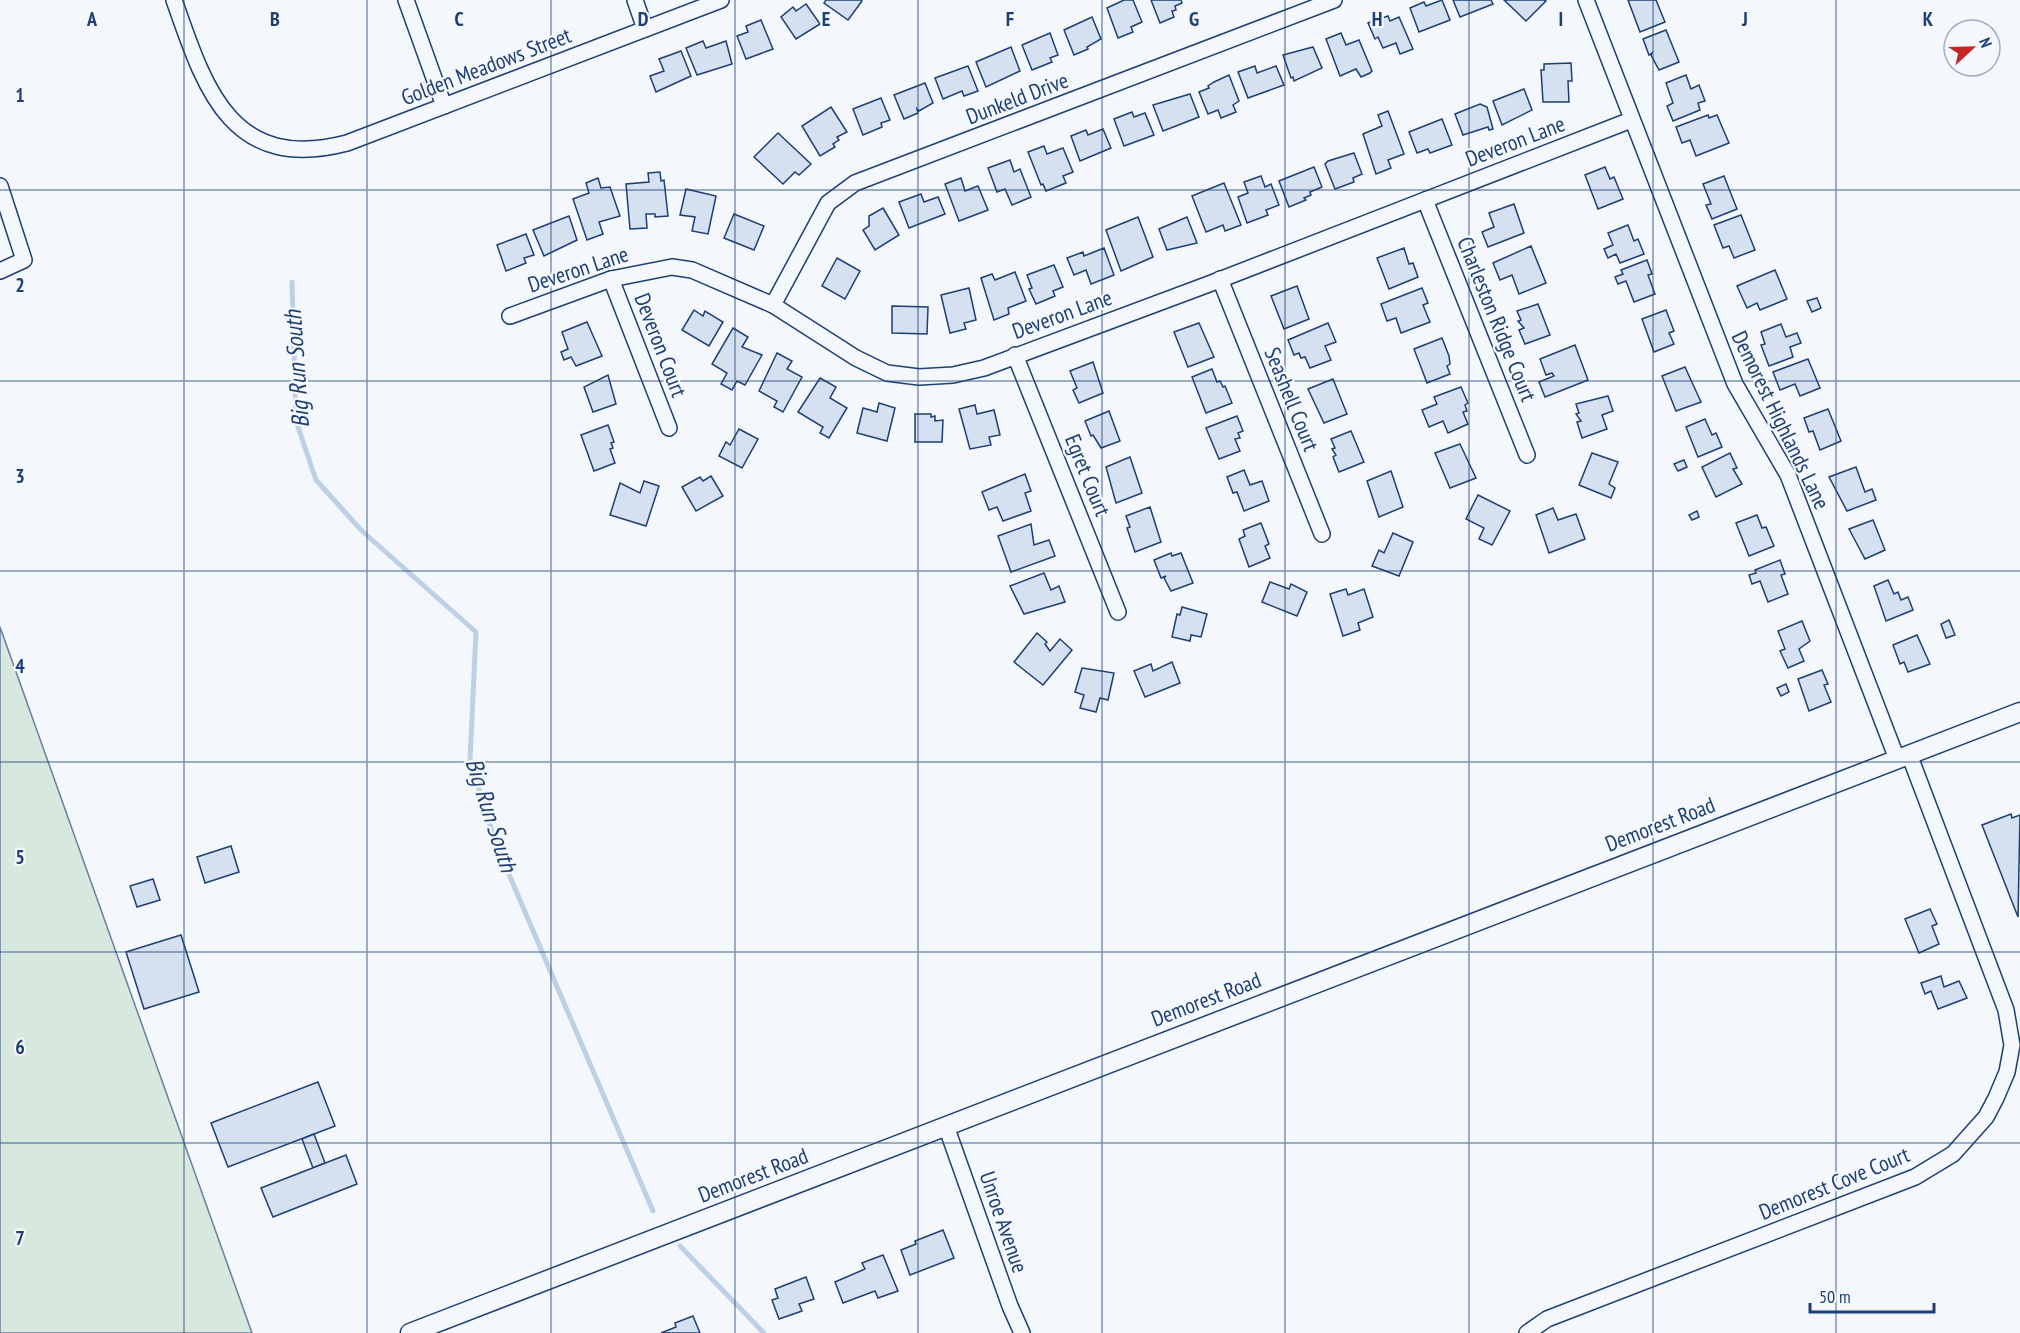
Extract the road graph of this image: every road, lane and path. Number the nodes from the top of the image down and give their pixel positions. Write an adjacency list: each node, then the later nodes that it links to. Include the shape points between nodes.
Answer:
1 (174, 0): 8 (street, Golden Meadows Street, via 200,75 212,96 225,115 263,141 284,147 326,148)
2 (406, 0): 8 (street)
3 (635, 0): 7 (street)
4 (722, 0): 7 (street, Golden Meadows Street)
5 (1334, 0): 15 (street, Dunkeld Drive, via 855,183 828,203)
6 (1586, 0): 9 (street, Demorest Highlands Lane)
7 (645, 29): 8 (street, Golden Meadows Street)
8 (444, 106)
9 (1631, 120): 11 (street, Deveron Lane); 23 (street, Demorest Highlands Lane, via 1735,384 1788,475)
10 (0, 186): 12 (street, via 24,260)
11 (1425, 200): 14 (street, Deveron Lane); 19 (street, Charleston Ridge Court)
12 (0, 271)
13 (612, 279): 15 (street, Deveron Lane, via 672,267 692,270); 16 (street, Deveron Lane); 18 (street, Deveron Court)
14 (1220, 279): 17 (street, Deveron Lane); 20 (street, Seashell Court)
15 (773, 305): 17 (street, Deveron Lane, via 887,373 919,377 953,375)
16 (510, 316)
17 (1016, 355): 21 (street, Egret Court)
18 (669, 428)
19 (1527, 455)
20 (1322, 534)
21 (1118, 612)
22 (2020, 712): 23 (street, Demorest Road)
23 (1903, 756): 24 (street, Demorest Cove Court, via 1996,982); 25 (street, Demorest Road)
24 (2016, 1045): 28 (street, Demorest Cove Court, via 1986,1117 1953,1154 1915,1177 1547,1319)
25 (946, 1126): 26 (street, Demorest Road); 27 (street, Unroe Avenue)
26 (410, 1333)
27 (1022, 1333)
28 (1527, 1333)

